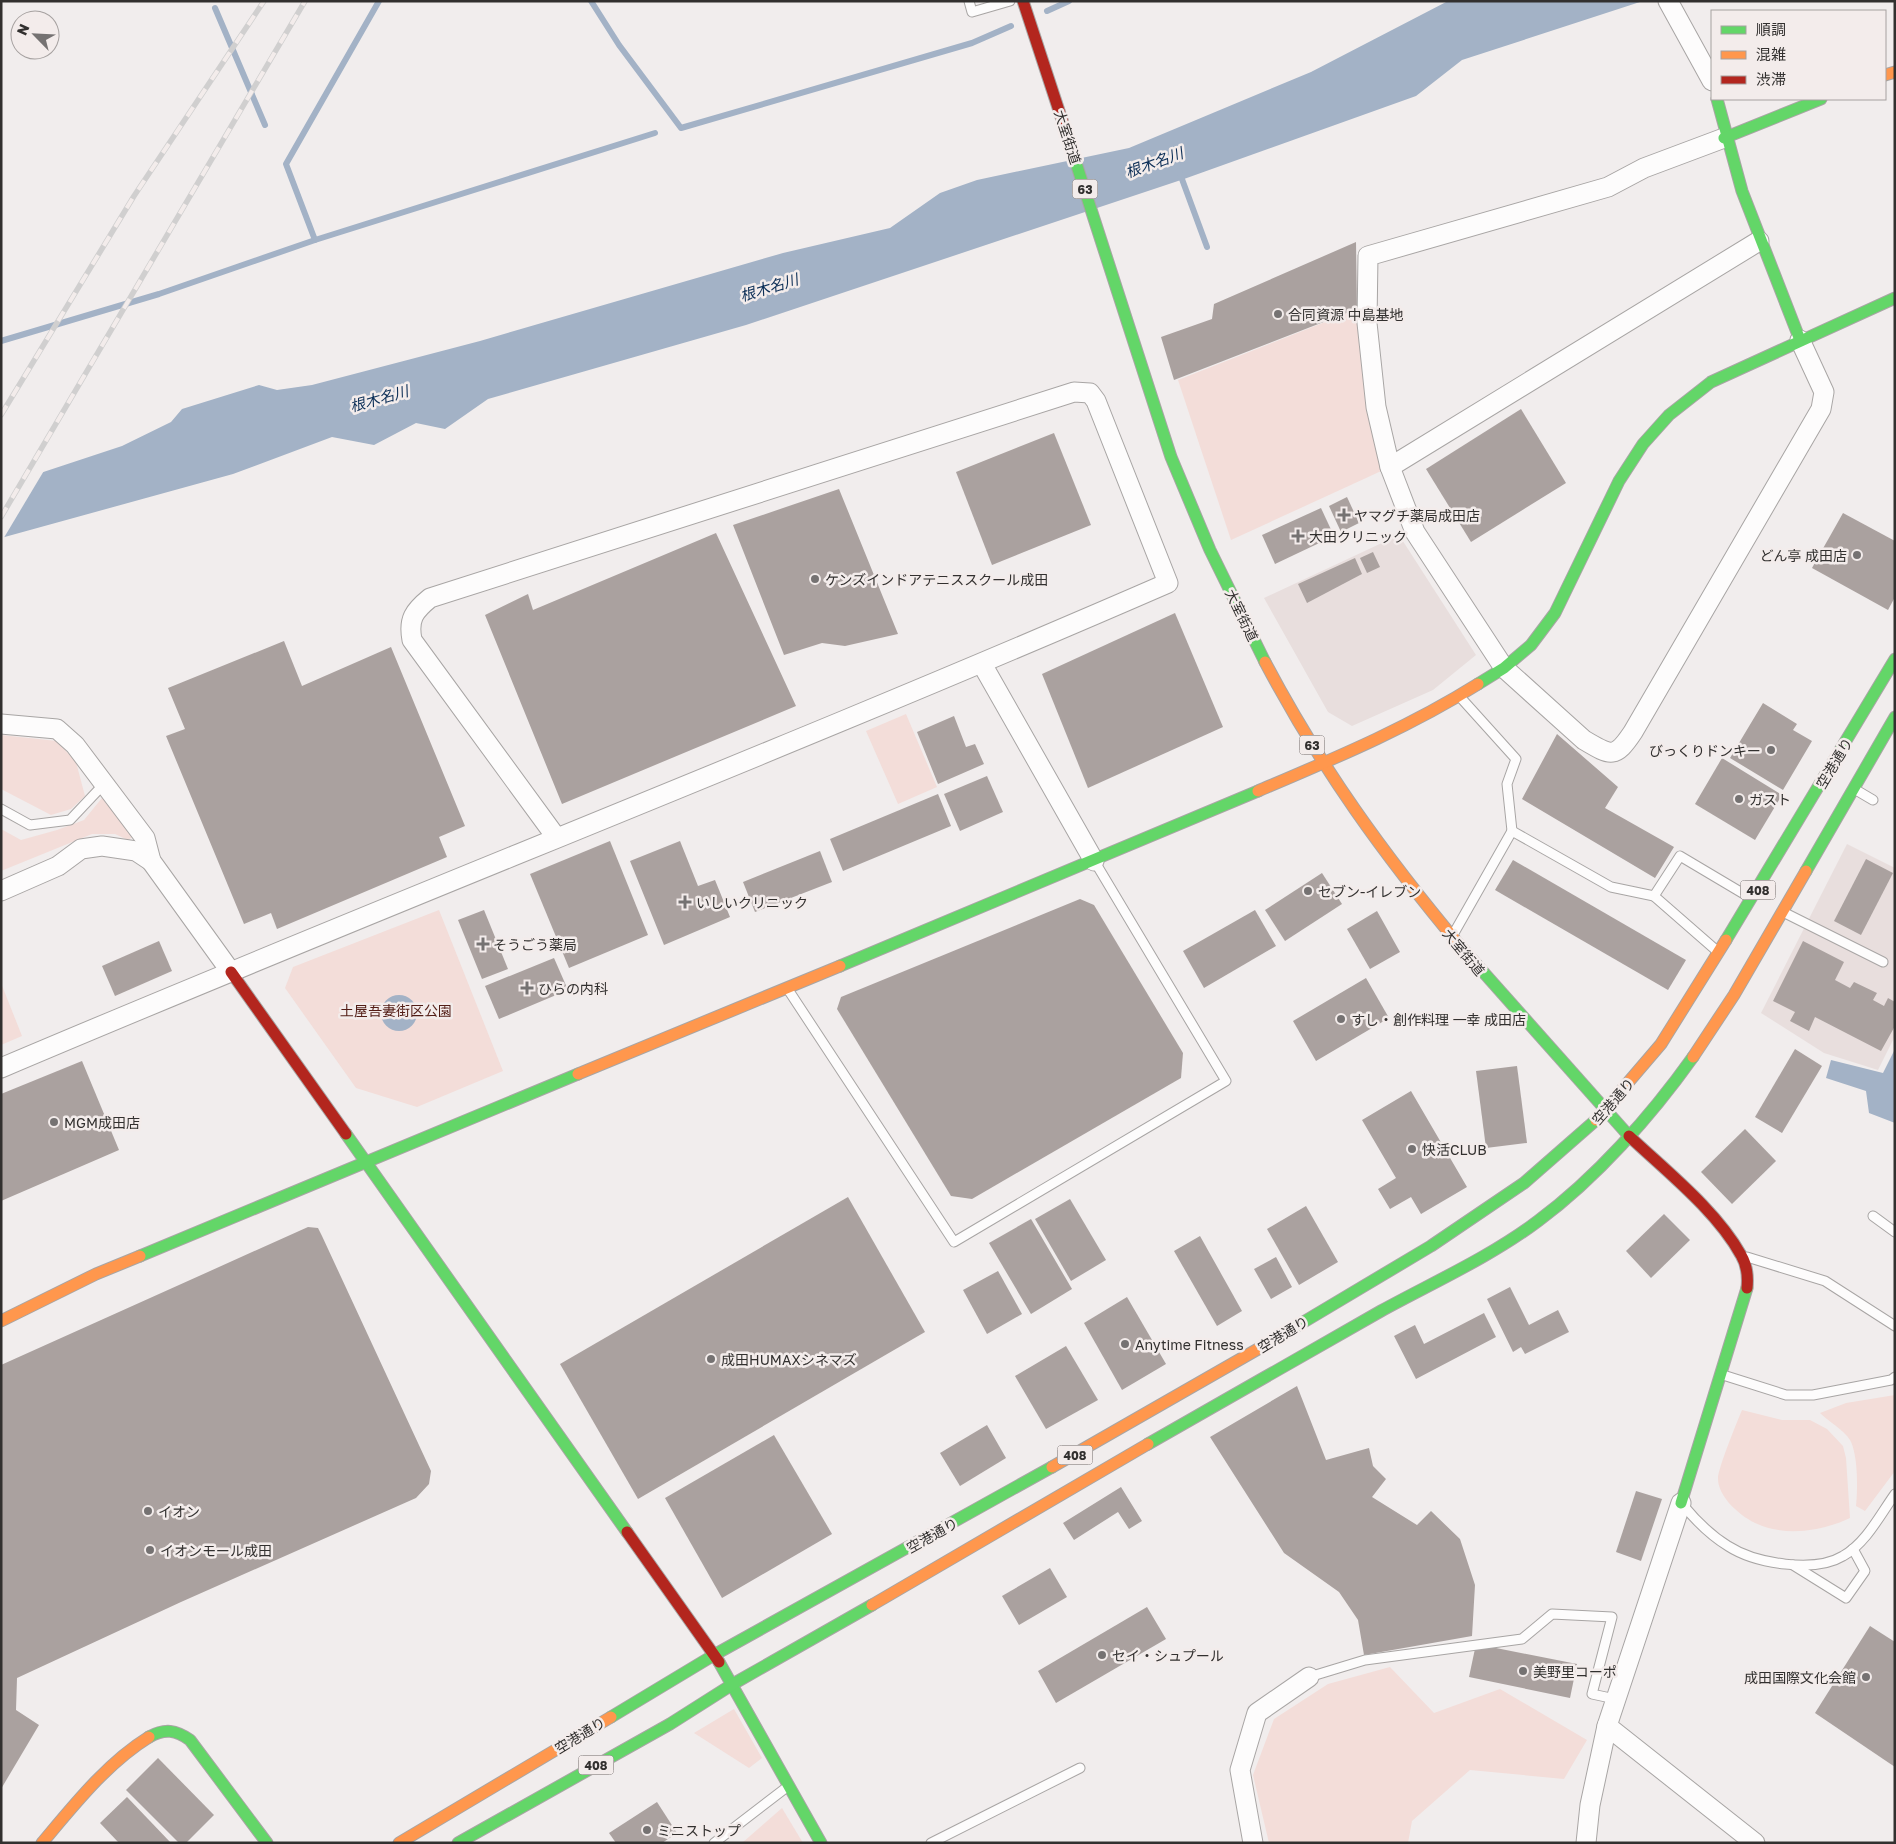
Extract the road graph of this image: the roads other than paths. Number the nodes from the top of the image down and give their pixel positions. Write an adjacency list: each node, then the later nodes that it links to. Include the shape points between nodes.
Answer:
1 (969, 1): 2 (lane, via 972,12)
2 (1010, 1)
3 (1023, 1): 19 (main road, 大室街道 / 63, via 1160,428 1243,620)
4 (1668, 1): 5 (street)
5 (1711, 79)
6 (1716, 100): 8 (main road)
7 (1819, 100): 8 (main road)
8 (1724, 138): 9 (main road); 12 (street, via 1644,168 1608,187 1368,256 1367,323 1376,407)
9 (1759, 241): 11 (main road); 12 (street)
10 (1895, 298): 11 (main road)
11 (1800, 340): 15 (main road, via 1711,382 1669,415 1643,444 1619,481 1555,613 1531,645); 15 (street, via 1824,392 1821,410 1622,749 1610,752 1584,740)
12 (1390, 467): 15 (street, via 1416,532)
13 (1895, 659): 30 (main road, 空港通り / 408)
14 (982, 664): 25 (street); 25 (street, via 1168,583 1096,400 1090,392 1074,392 430,598 417,609 409,627 412,640); 27 (street)
15 (1504, 668): 16 (main road)
16 (1459, 696): 19 (main road, via 1371,743); 24 (lane, via 1516,760 1507,784)
17 (1895, 717): 21 (main road, 空港通り / 408)
18 (1, 724): 20 (street, via 57,729 75,745)
19 (1322, 764): 27 (main road); 32 (main road, 大室街道 / 63)
20 (104, 784): 23 (lane, via 70,820 30,825); 26 (street, via 145,838)
21 (1853, 789): 22 (lane); 31 (main road, 空港通り / 408)
22 (1873, 800)
23 (1, 810)
24 (1512, 831): 29 (lane, via 1611,887); 32 (lane)
25 (556, 838): 35 (street)
26 (151, 861): 28 (street, via 136,852 102,846 81,848 58,866); 35 (street)
27 (1094, 861): 36 (main road); 36 (lane, via 1226,1082 954,1242)
28 (1, 891)
29 (1654, 896): 30 (lane, via 1680,856); 33 (lane)
30 (1752, 899): 33 (main road, 空港通り / 408)
31 (1782, 911): 34 (lane); 39 (main road, 空港通り / 408, via 1734,995 1697,1051 1670,1089)
32 (1451, 937): 38 (main road, 大室街道 / 63)
33 (1719, 953): 38 (main road, 空港通り / 408, via 1661,1044)
34 (1883, 962)
35 (231, 972): 37 (street); 40 (main road)
36 (788, 988): 40 (main road)
37 (1, 1068)
38 (1606, 1110): 39 (main road, 大室街道 / 63); 52 (main road, 空港通り / 408, via 1524,1183 1424,1250 1087,1448)
39 (1629, 1136): 43 (main road, 大室街道, via 1698,1202); 54 (main road, 空港通り / 408, via 1538,1220 1499,1247 1178,1426)
40 (367, 1163): 44 (main road, via 96,1274); 52 (main road)
41 (1873, 1216): 42 (lane)
42 (1895, 1232)
43 (1742, 1256): 45 (lane, via 1825,1281); 46 (main road, via 1748,1278 1746,1294)
44 (1, 1321)
45 (1895, 1326)
46 (1722, 1375): 47 (lane, via 1786,1395 1813,1395); 49 (main road)
47 (1895, 1377)
48 (1895, 1494): 50 (lane)
49 (1681, 1503): 51 (lane, via 1697,1522 1730,1548 1754,1558); 55 (street)
50 (1852, 1549): 51 (lane, via 1825,1563); 51 (lane, via 1865,1571 1846,1598)
51 (1790, 1564)
52 (714, 1655): 54 (main road); 61 (main road, 空港通り / 408)
53 (1309, 1677): 55 (lane, via 1365,1660 1522,1639 1552,1614 1612,1617 1592,1694); 66 (street, via 1257,1713 1240,1770)
54 (733, 1684): 58 (main road); 62 (main road, 空港通り / 408, via 670,1724)
55 (1616, 1699): 56 (street)
56 (1607, 1726): 67 (street, via 1590,1805); 68 (street)
57 (1080, 1768): 65 (lane)
58 (789, 1785): 63 (lane); 64 (main road)
59 (42, 1843): 60 (main road, via 110,1770 146,1739 169,1730 190,1740)
60 (267, 1843)
61 (399, 1843)
62 (458, 1843)
63 (714, 1843)
64 (821, 1843)
65 (931, 1843)
66 (1253, 1843)
67 (1586, 1843)
68 (1755, 1843)

